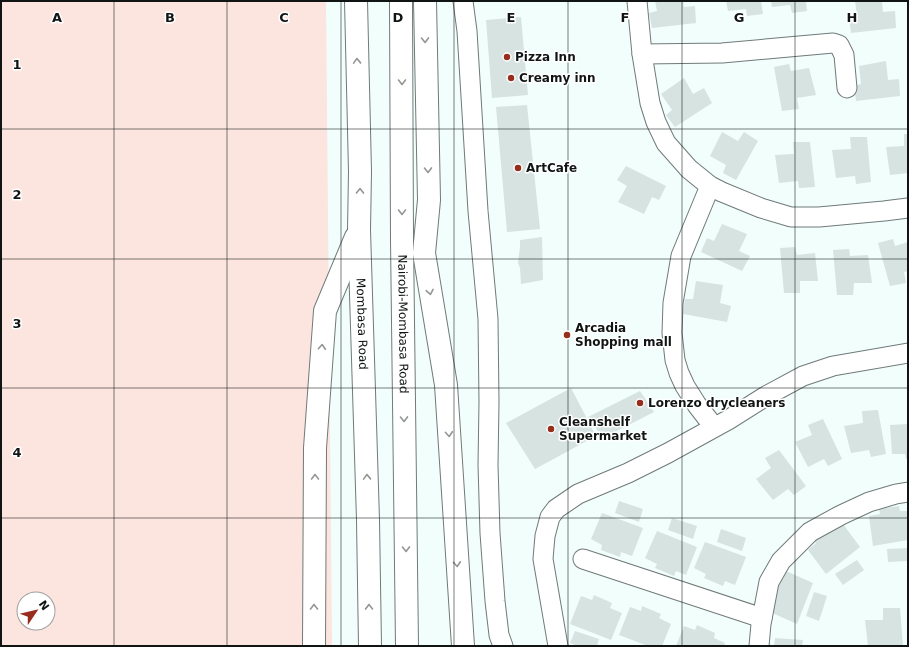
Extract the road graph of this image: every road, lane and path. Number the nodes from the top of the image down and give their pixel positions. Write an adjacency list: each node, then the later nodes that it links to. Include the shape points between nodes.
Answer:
1 (356, 1): 10 (highway, Mombasa Road, one-way to 1)
2 (401, 1): 11 (highway, Nairobi-Mombasa Road, one-way to 11)
3 (425, 1): 12 (highway, one-way to 12, via 429,200)
4 (463, 1): 22 (street, via 488,319 490,533 495,601 499,635)
5 (637, 1): 6 (street)
6 (642, 54): 7 (street, via 722,53 833,42 839,45 844,55); 8 (street, via 650,103 666,143 689,169)
7 (847, 88)
8 (710, 186): 9 (street, via 761,208 791,217 819,217); 14 (street, via 681,256 673,303 672,333 679,373 697,405)
9 (908, 208)
10 (359, 230): 18 (highway, one-way to 10, via 315,448 325,311); 19 (highway, Mombasa Road, one-way to 10)
11 (402, 240): 12 (highway); 20 (highway, Nairobi-Mombasa Road, one-way to 20)
12 (424, 253): 21 (highway, one-way to 21, via 446,385)
13 (908, 353): 14 (street, via 833,366 803,376)
14 (714, 427): 23 (street, via 628,473 578,494 556,509 550,517 543,559)
15 (908, 492): 17 (street, via 869,502 810,532 781,561 769,582)
16 (583, 558): 17 (street)
17 (762, 618): 24 (street)
18 (314, 646)
19 (370, 646)
20 (407, 646)
21 (462, 646)
22 (503, 646)
23 (558, 646)
24 (759, 646)

